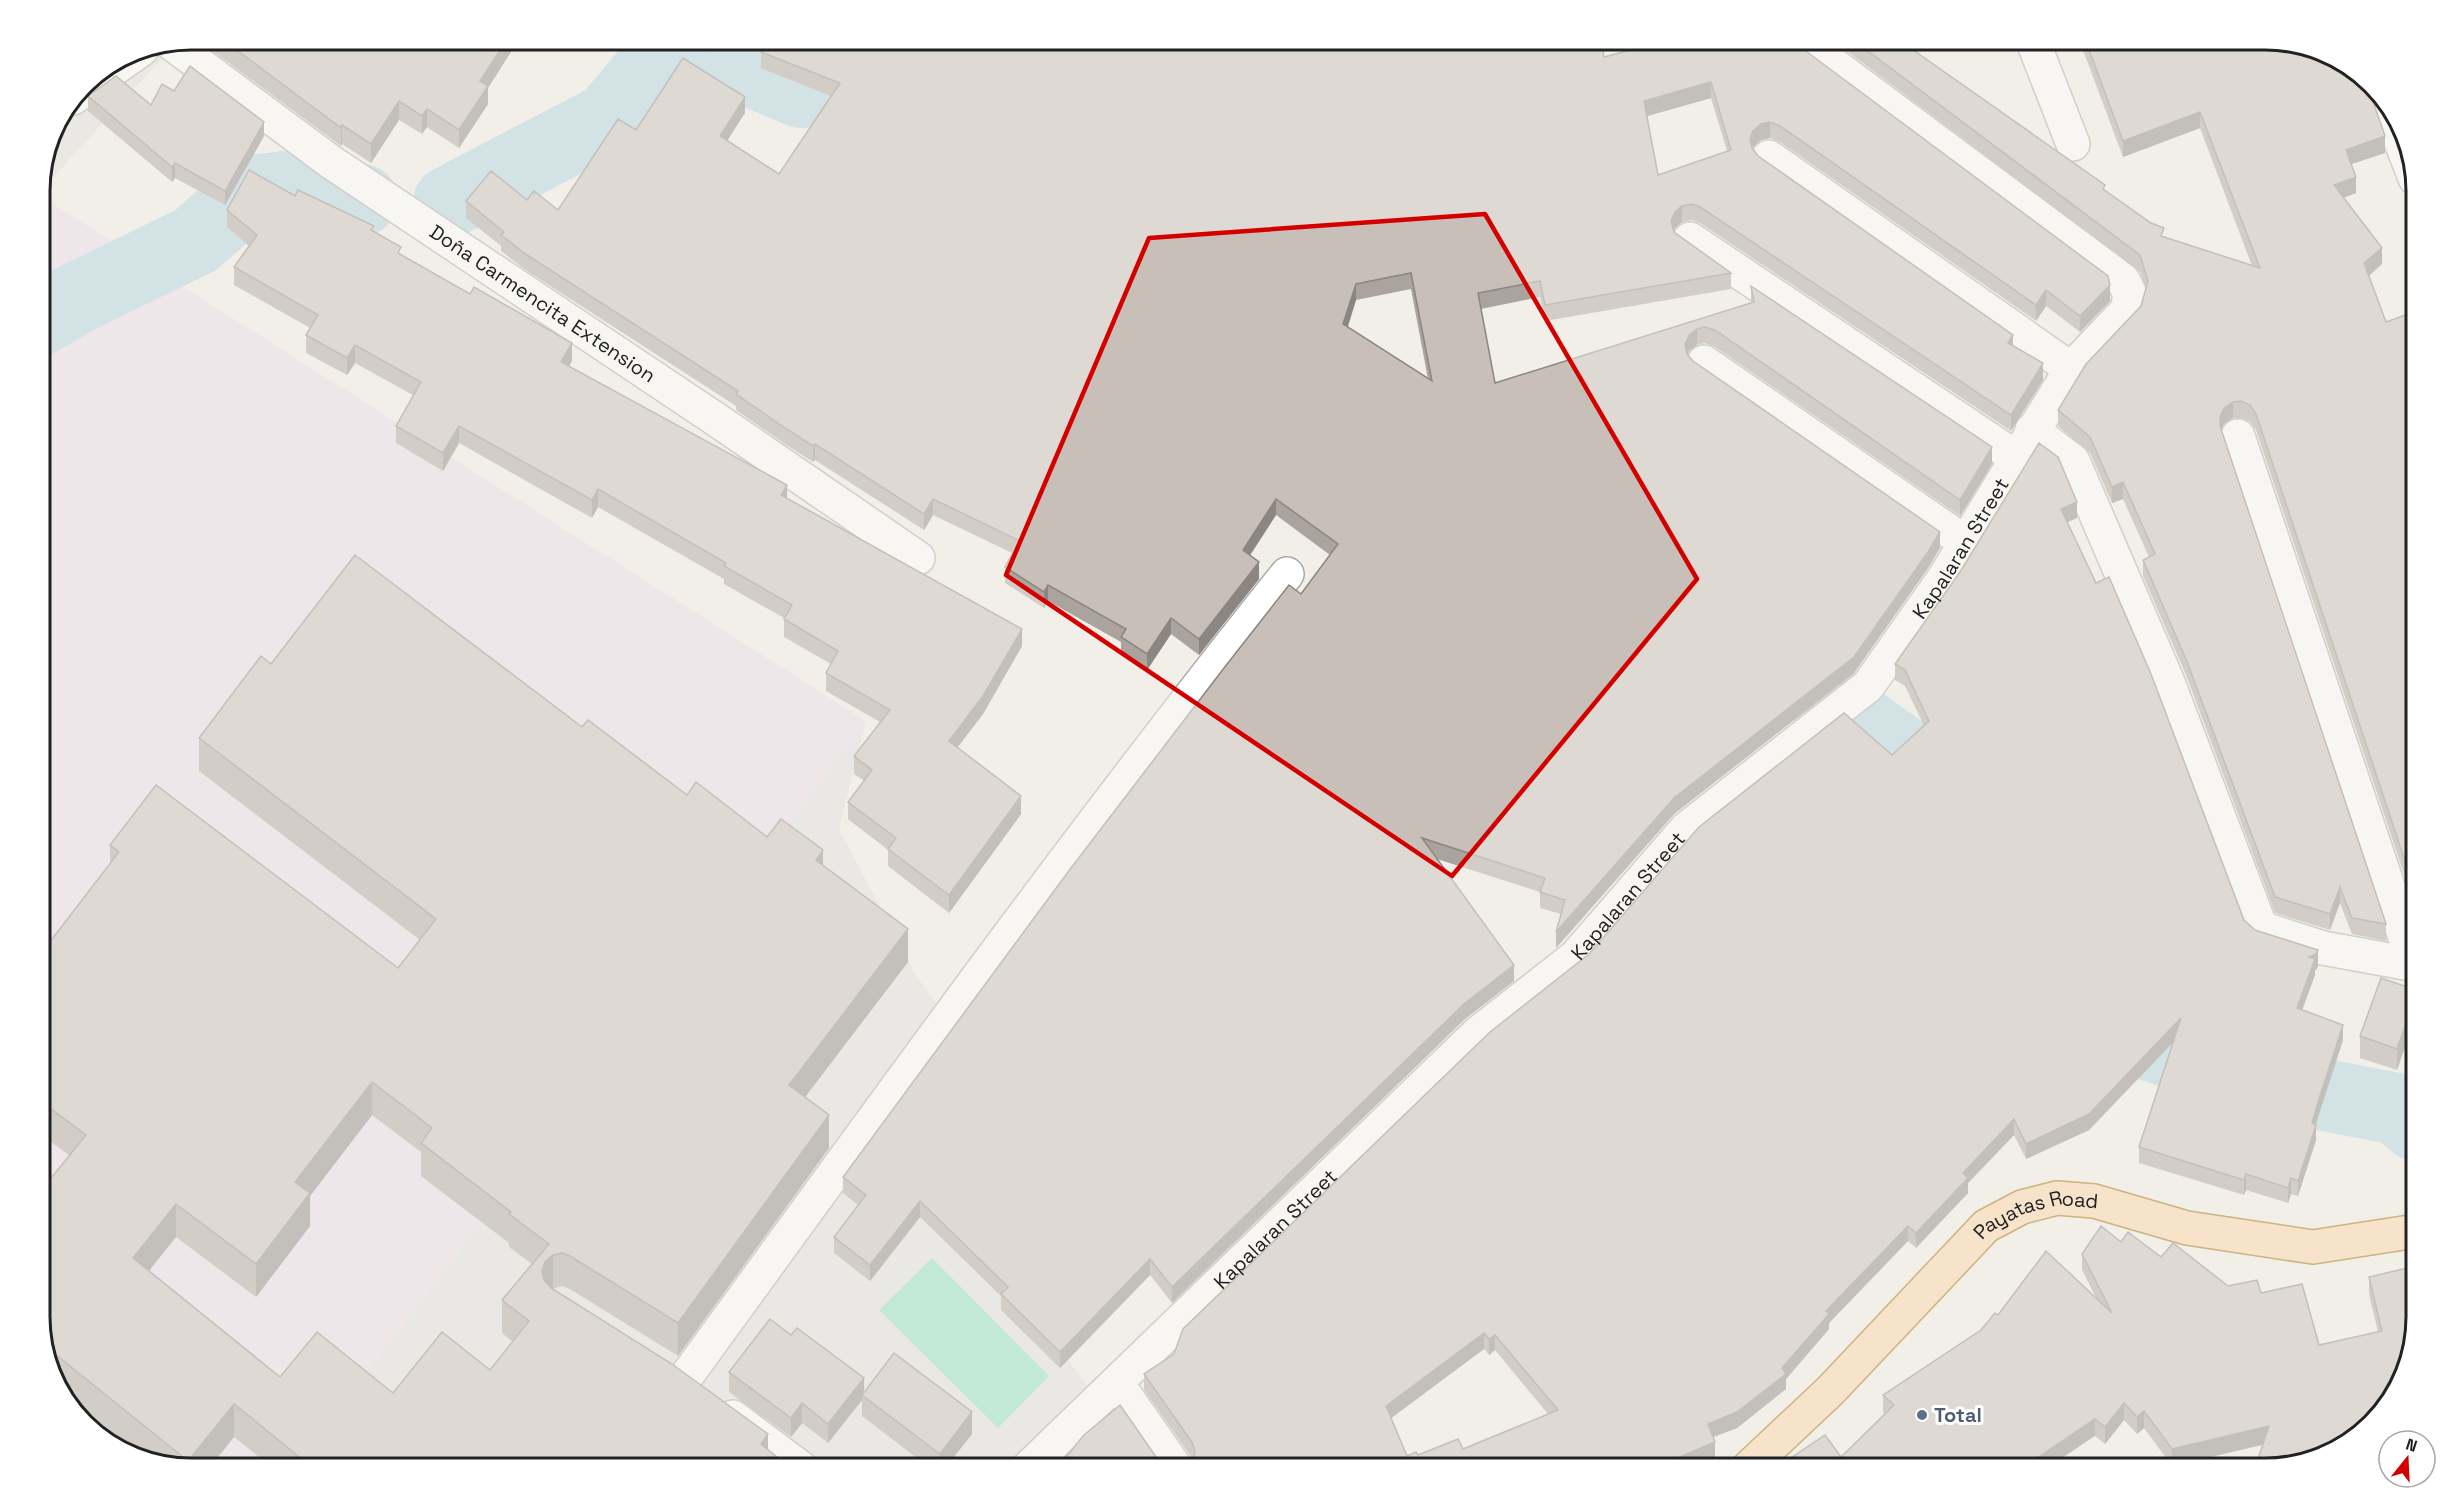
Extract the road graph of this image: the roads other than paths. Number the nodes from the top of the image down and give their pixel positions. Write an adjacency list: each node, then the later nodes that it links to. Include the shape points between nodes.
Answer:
1 (181, 50): 13 (street, Doña Carmencita Extension, via 331,162)
2 (1814, 50): 8 (street, Kapalaran Street, via 2122,280 2130,294 2127,310)
3 (2036, 50): 4 (street)
4 (2073, 144)
5 (1769, 157): 8 (street)
6 (1690, 239): 11 (street)
7 (1704, 362): 12 (street)
8 (2071, 369): 9 (street, Kapalaran Street)
9 (2032, 430): 11 (street, Kapalaran Street); 16 (street, via 2073,460 2168,682 2261,928 2323,948)
10 (2238, 436): 15 (street)
11 (2017, 458): 12 (street, Kapalaran Street)
12 (1965, 542): 20 (street, Kapalaran Street, via 1905,638 1868,686 1686,829 1575,957 1478,1033)
13 (918, 558)
14 (1287, 574): 19 (street, via 1176,712 1013,927)
15 (2406, 936)
16 (2406, 962)
17 (2406, 1233): 24 (main road, Payatas Road, via 2313,1247 2187,1228 2094,1201 2057,1198 2022,1207 1986,1226 1830,1391)
18 (656, 1364): 19 (street)
19 (683, 1381): 21 (street)
20 (1116, 1383): 22 (street, Kapalaran Street); 23 (street)
21 (787, 1458)
22 (1038, 1458)
23 (1169, 1458)
24 (1759, 1458)

